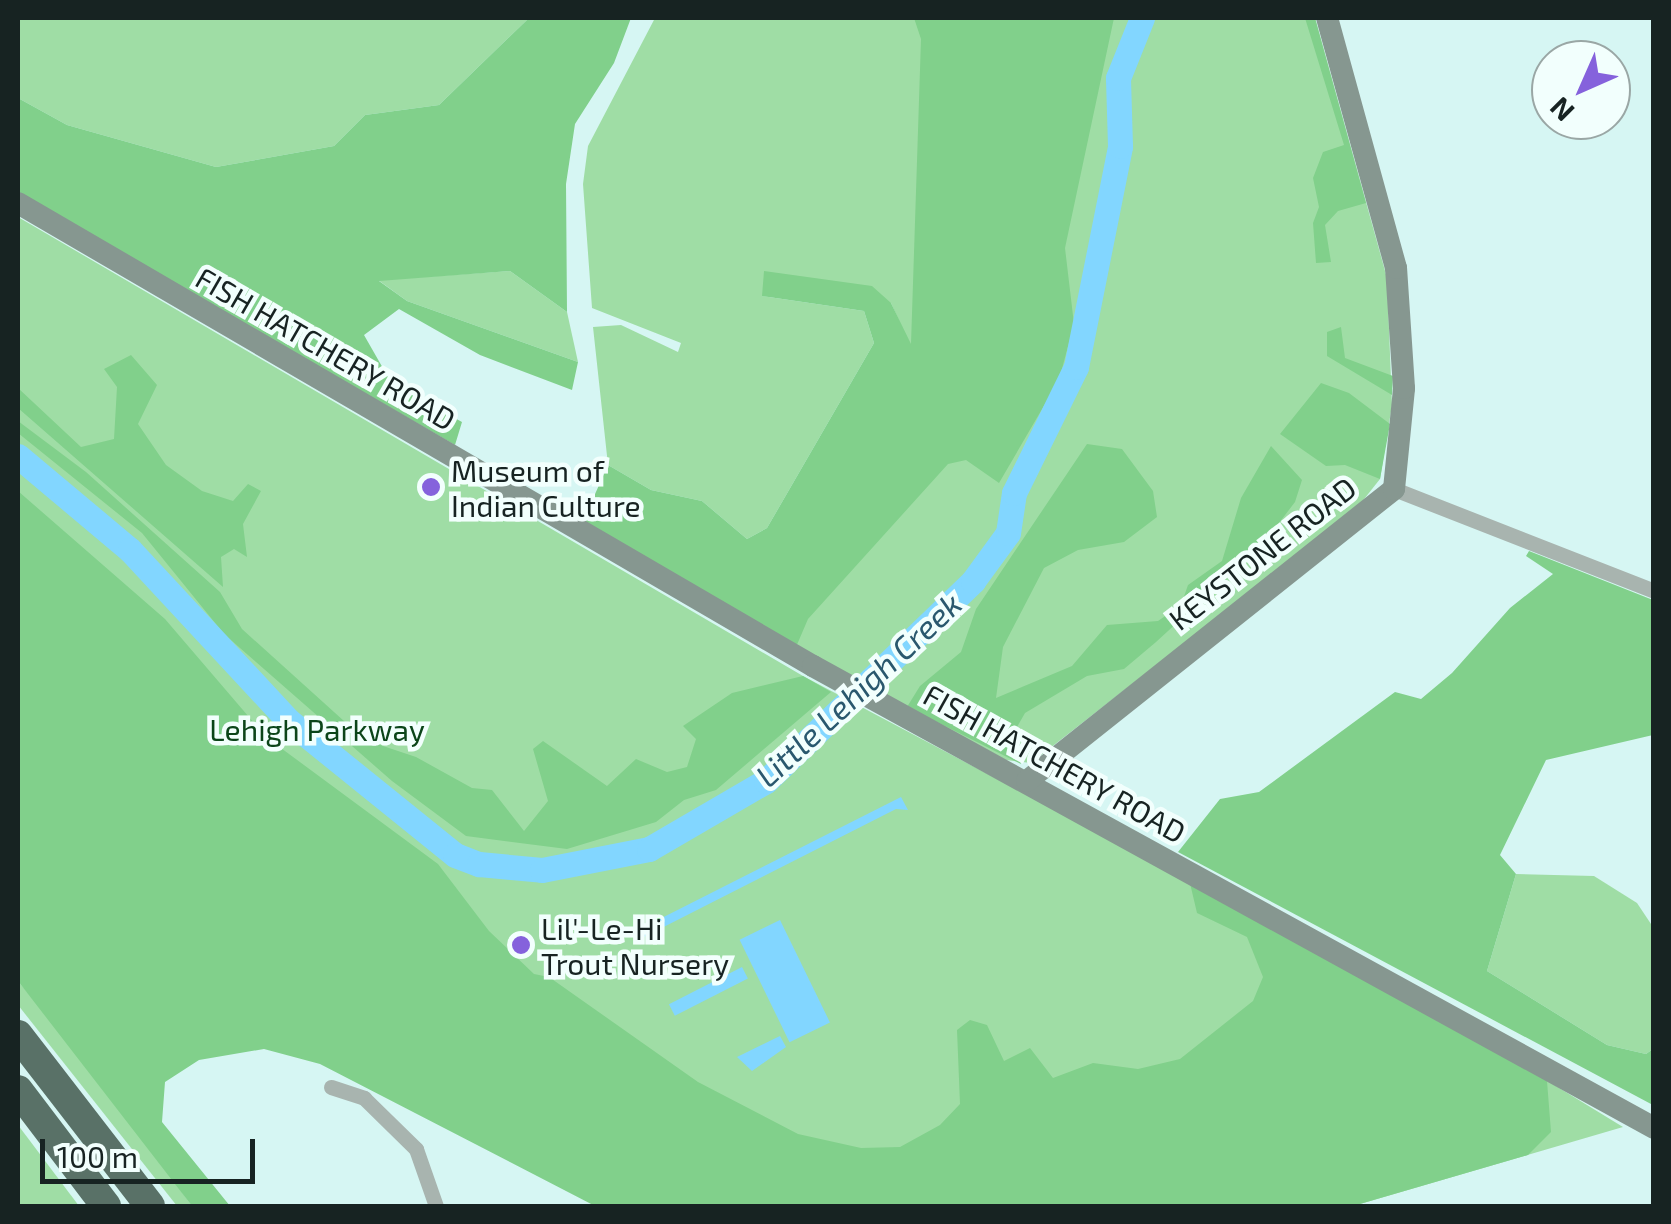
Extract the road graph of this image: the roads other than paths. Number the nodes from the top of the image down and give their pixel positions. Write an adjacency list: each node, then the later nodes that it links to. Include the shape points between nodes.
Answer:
1 (1327, 18): 3 (street, KEYSTONE ROAD, via 1396,268 1404,408)
2 (18, 203): 5 (street, FISH HATCHERY ROAD, via 813,666)
3 (1394, 489): 4 (street); 5 (street, KEYSTONE ROAD)
4 (1654, 591)
5 (1028, 781): 9 (street, FISH HATCHERY ROAD)
6 (18, 1036): 11 (highway)
7 (331, 1086): 12 (street, via 355,1091 416,1149)
8 (18, 1090): 10 (highway)
9 (1654, 1128)
10 (106, 1206)
11 (150, 1206)
12 (436, 1206)

